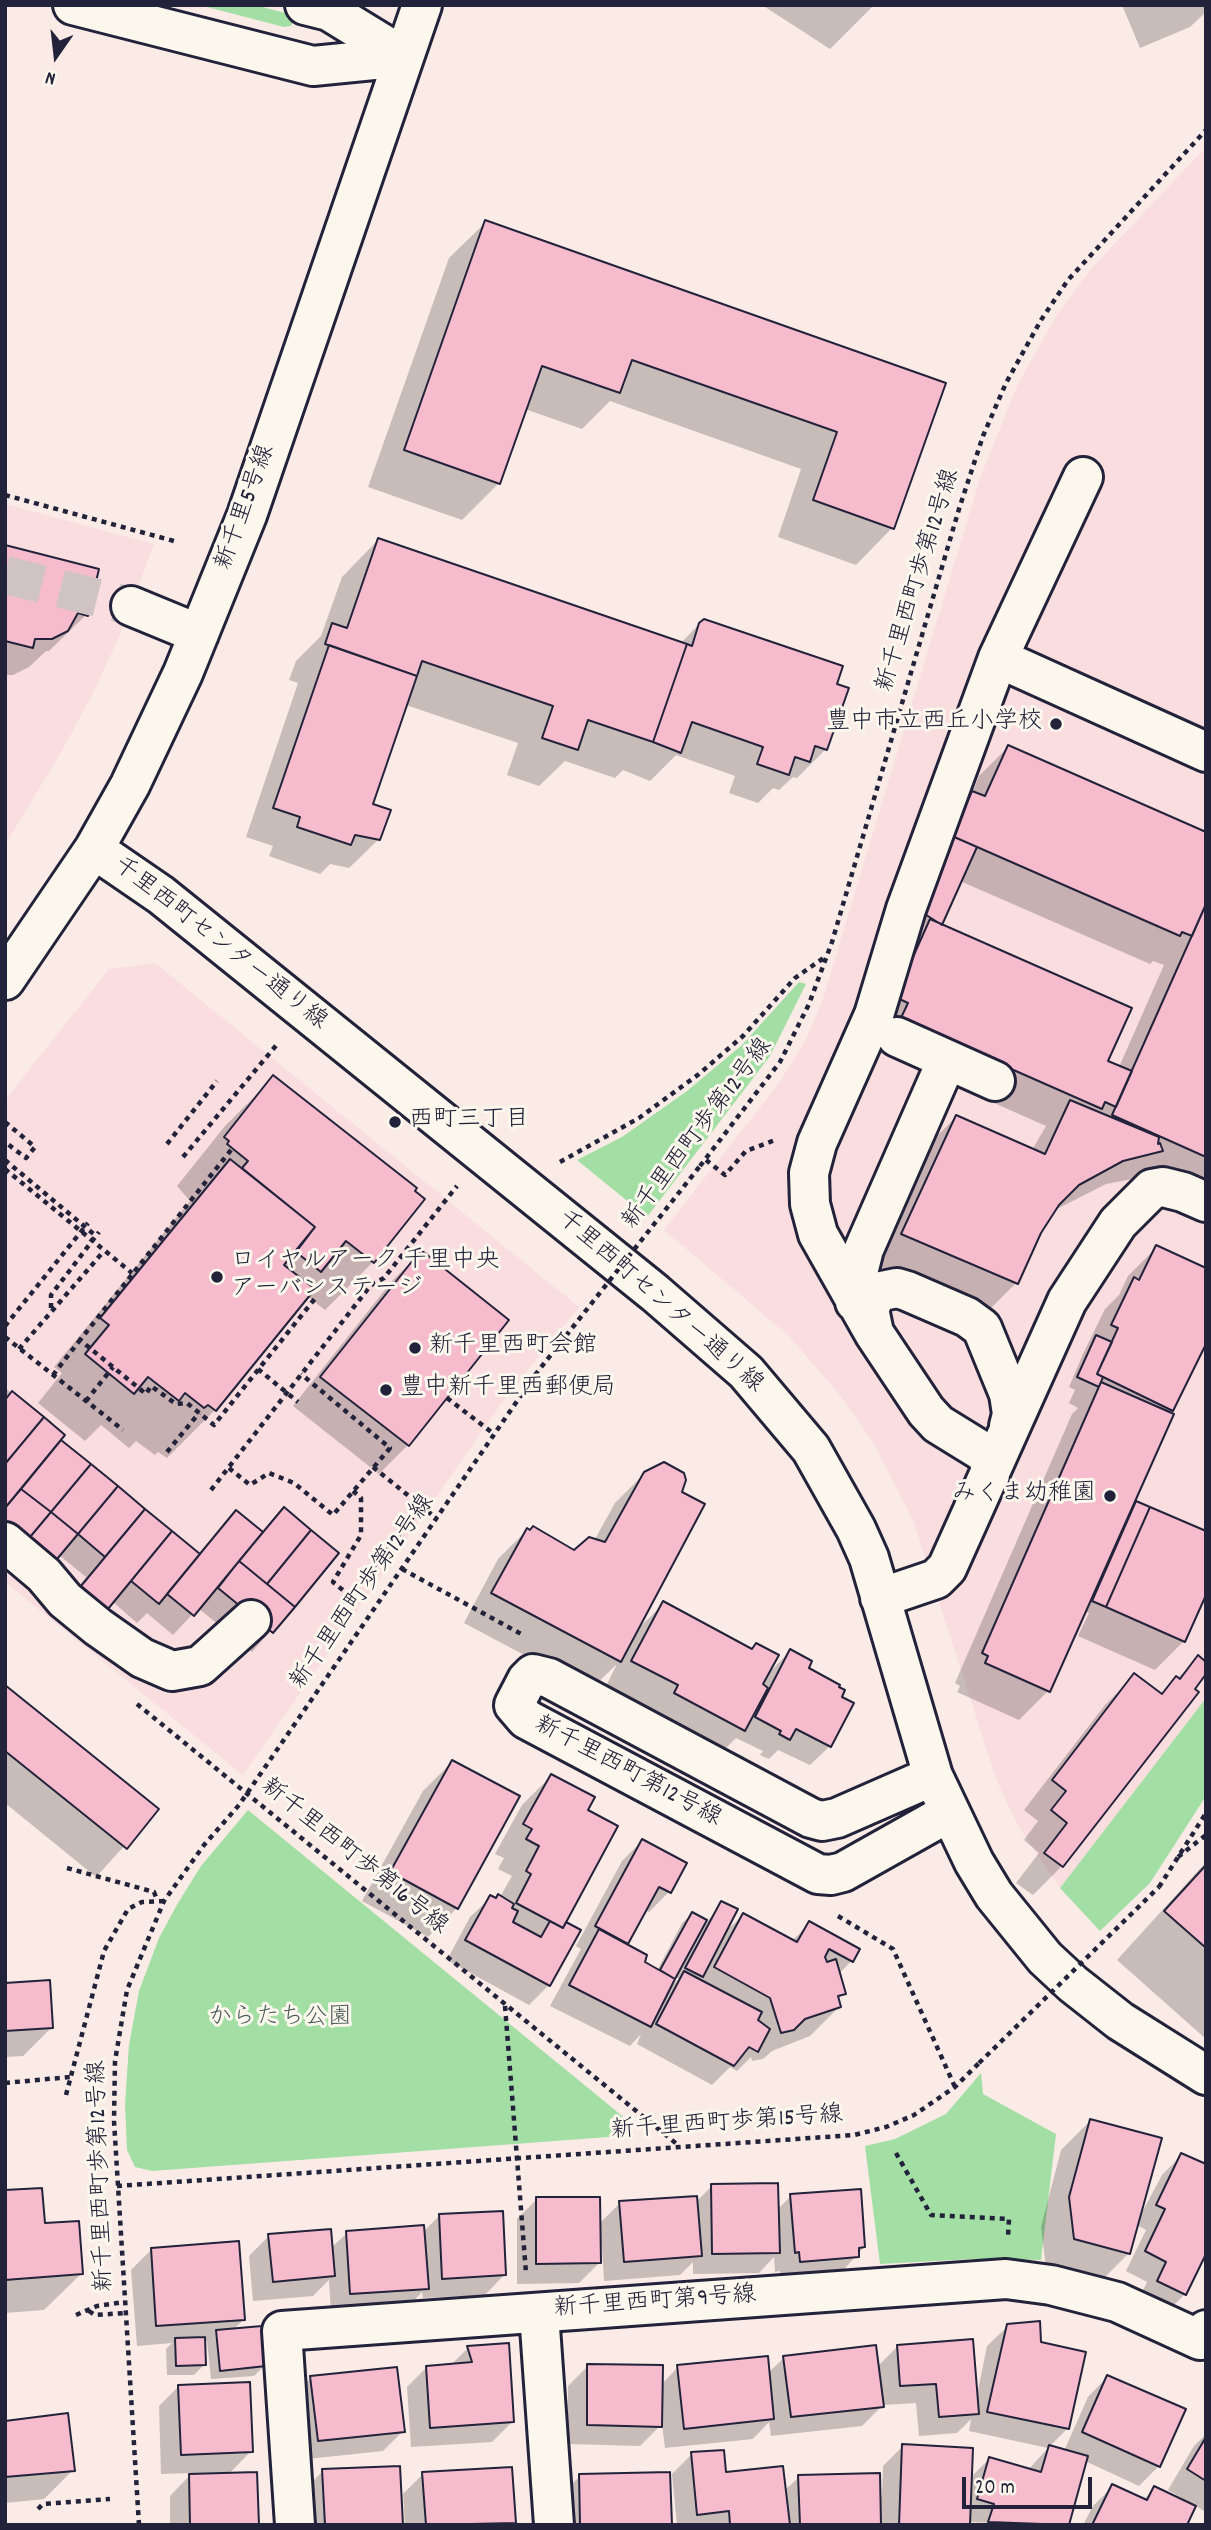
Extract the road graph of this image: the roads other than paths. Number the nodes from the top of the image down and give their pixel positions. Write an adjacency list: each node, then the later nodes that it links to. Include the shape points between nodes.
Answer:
1 (74, 5): 4 (street, via 313,66)
2 (305, 5): 4 (street, via 329,11)
3 (422, 5): 4 (street, 新千里5号線)
4 (404, 57): 7 (street, 新千里5号線, via 247,515)
5 (1083, 477): 8 (street)
6 (131, 606): 7 (street)
7 (199, 634): 10 (street, 新千里5号線, via 130,785)
8 (998, 658): 9 (street); 16 (street, via 906,909 874,1015 830,1111 809,1173 810,1204 818,1234)
9 (1206, 751)
10 (94, 849): 11 (street, 新千里5号線); 20 (street, 千里西町センター通り線, via 161,895 655,1293 746,1372 811,1448 856,1529)
11 (5, 980)
12 (897, 1037): 13 (street)
13 (947, 1060): 14 (street); 16 (street, via 864,1249 855,1285)
14 (995, 1081)
15 (1206, 1202): 17 (street, via 1184,1192 1152,1189 1118,1223 1067,1301)
16 (865, 1318): 17 (street, via 877,1292 885,1289 907,1291 982,1328 1006,1383 1012,1413); 18 (street, via 926,1411 938,1424 985,1453)
17 (1006, 1438): 18 (street)
18 (990, 1475): 20 (street, via 947,1568 936,1579)
19 (5, 1542): 21 (street, via 98,1627 142,1658 172,1671 200,1666)
20 (880, 1598): 22 (street, 千里西町センター通り線)
21 (251, 1620)
22 (933, 1776): 23 (street, 千里西町センター通り線); 23 (street, 新千里西町第12号線, via 822,1821 549,1678 533,1674 514,1705 526,1719 818,1874 843,1872)
23 (948, 1813): 24 (street, 千里西町センター通り線, via 994,1895 1045,1958 1119,2021)
24 (1206, 2075)
25 (539, 2313): 26 (street, 新千里西町第9号線, via 1006,2280 1117,2302); 27 (street, 新千里西町第9号線, via 282,2331); 28 (street)
26 (1204, 2338)
27 (295, 2525)
28 (554, 2525)

